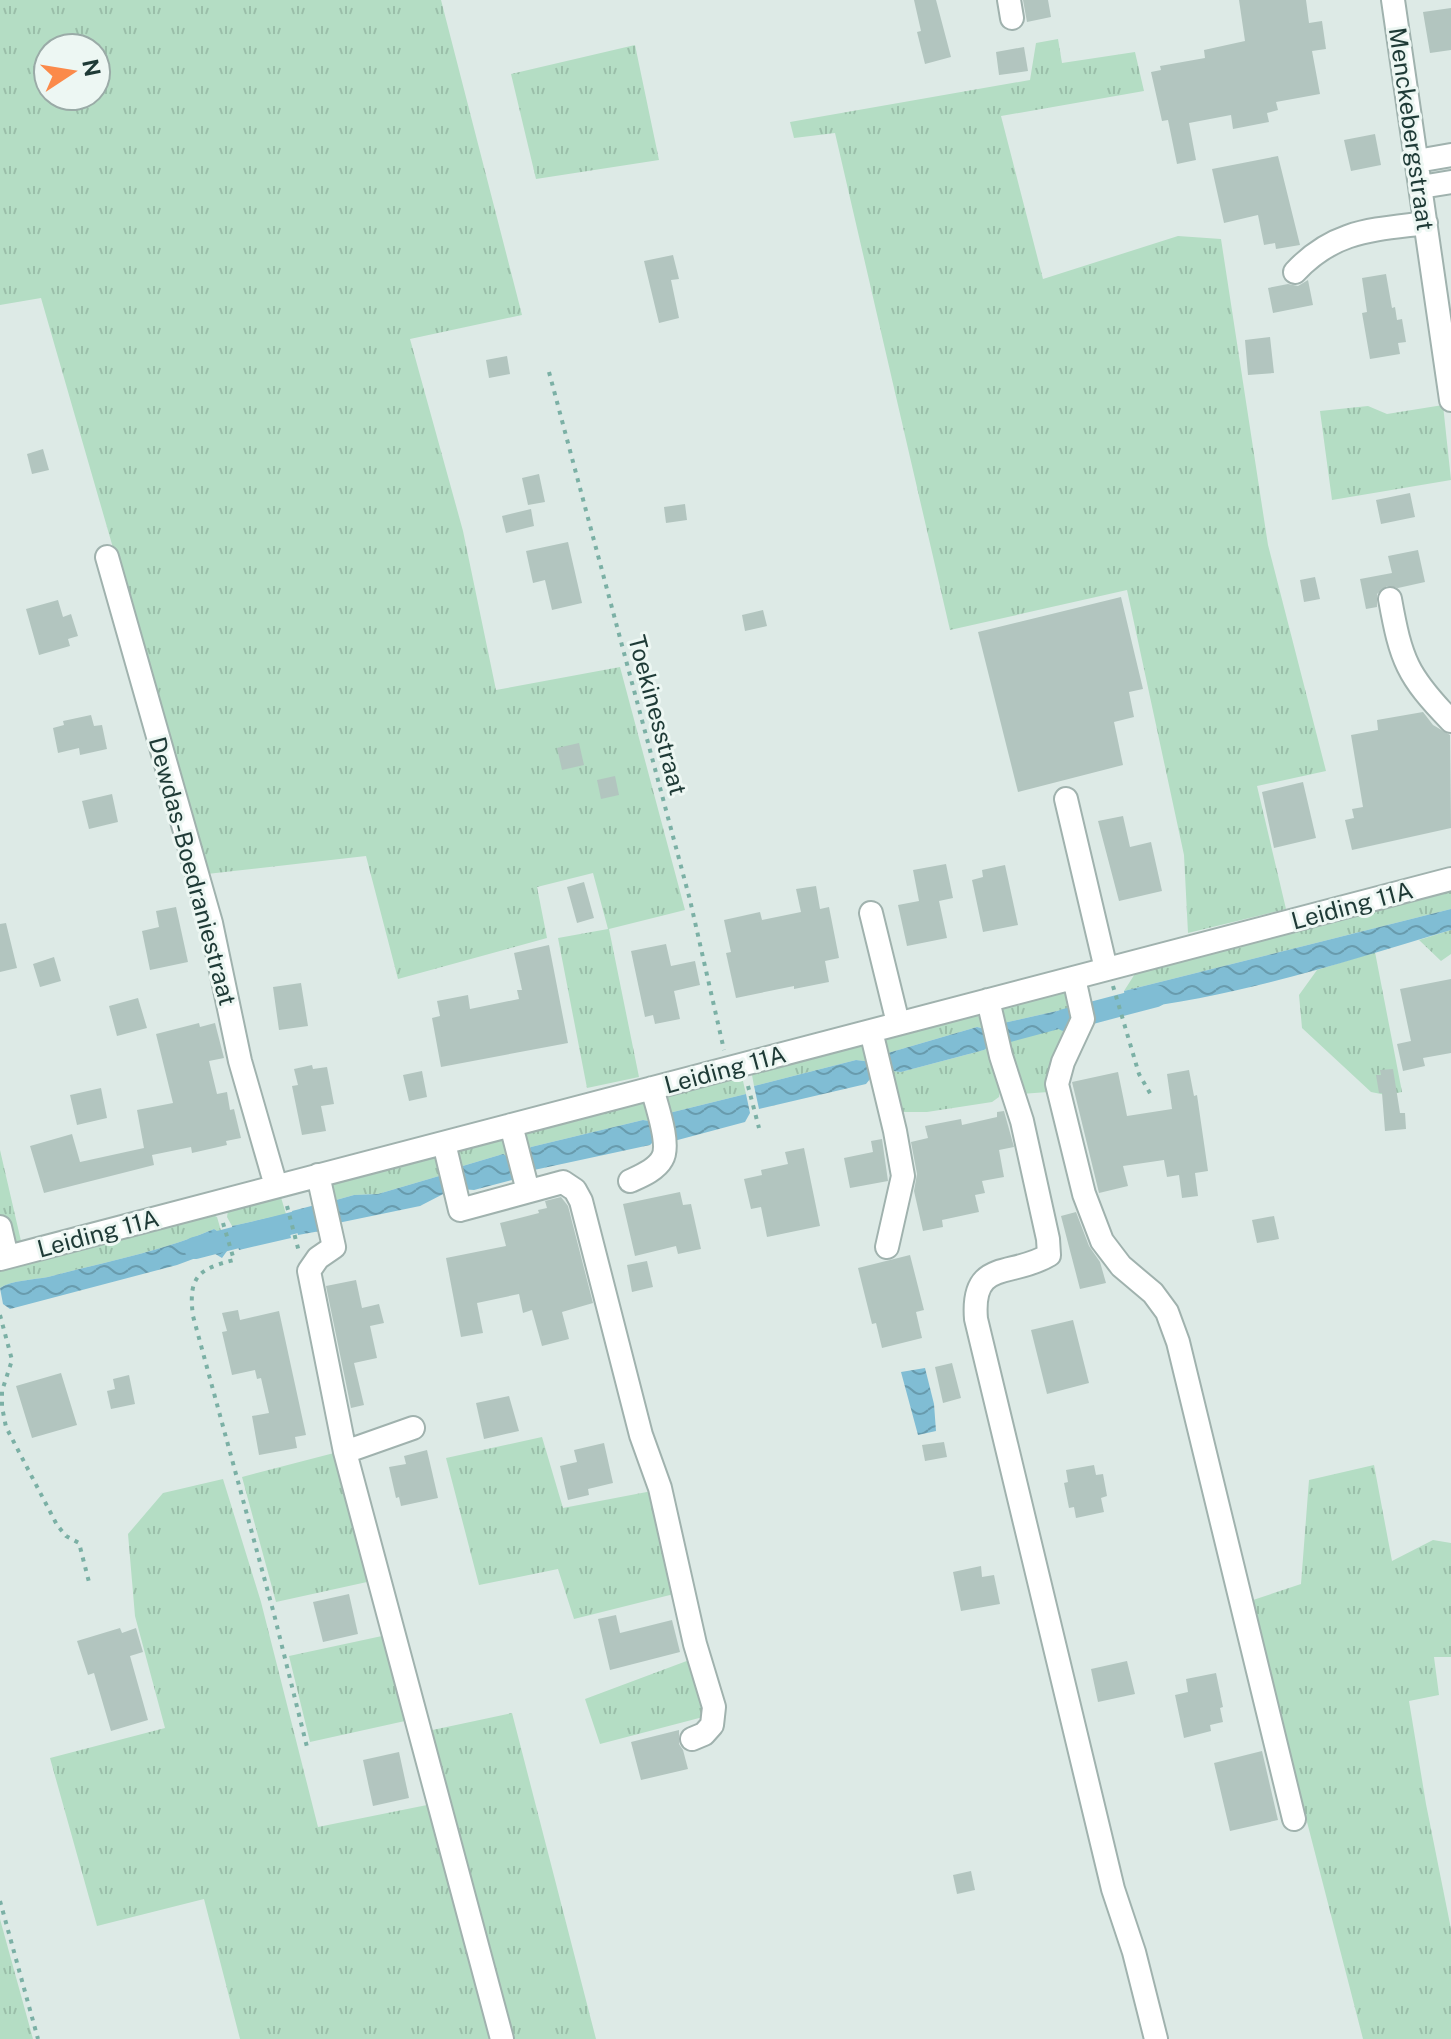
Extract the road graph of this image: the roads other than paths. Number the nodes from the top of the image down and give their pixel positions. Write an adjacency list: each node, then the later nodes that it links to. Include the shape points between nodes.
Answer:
1 (1393, 0): 3 (street, Menckebergstraat)
2 (1451, 155): 3 (street)
3 (1417, 161): 5 (street, Menckebergstraat)
4 (1451, 182): 5 (street)
5 (1421, 187): 6 (street, Menckebergstraat)
6 (1426, 223): 7 (street, via 1333,241); 8 (street, Menckebergstraat)
7 (1295, 272)
8 (1451, 398)
9 (107, 557): 26 (street, Dewdas-Boedraniestraat, via 211,923 240,1061)
10 (1390, 599): 11 (street, via 1398,645 1409,671)
11 (1451, 721)
12 (1066, 799): 15 (street)
13 (1451, 879): 15 (street, Leiding 11A)
14 (871, 913): 18 (street)
15 (1106, 969): 16 (street, Leiding 11A)
16 (1074, 978): 17 (street, Leiding 11A); 33 (street, via 1083,1019 1057,1084 1084,1194 1102,1241 1153,1293 1178,1342)
17 (989, 1004): 18 (street, Leiding 11A); 35 (street, via 1022,1121 1049,1255 981,1282 974,1297 976,1319 1109,1874)
18 (898, 1023): 19 (street, Leiding 11A)
19 (871, 1031): 20 (street, Leiding 11A); 28 (street, via 903,1176)
20 (652, 1088): 21 (street, Leiding 11A); 24 (street, via 666,1145 663,1158)
21 (512, 1130): 22 (street, Leiding 11A); 23 (street)
22 (446, 1150): 23 (street, via 460,1210); 25 (street, Leiding 11A)
23 (526, 1181): 32 (street, via 563,1182 581,1201 714,1707 712,1725)
24 (630, 1181)
25 (320, 1183): 26 (street, Leiding 11A); 31 (street, via 334,1247 309,1271)
26 (279, 1185): 29 (street, Leiding 11A)
27 (0, 1227): 29 (street)
28 (887, 1247)
29 (4, 1258)
30 (413, 1428): 31 (street)
31 (345, 1452): 34 (street)
32 (692, 1739)
33 (1294, 1819)
34 (502, 2039)
35 (1156, 2039)

